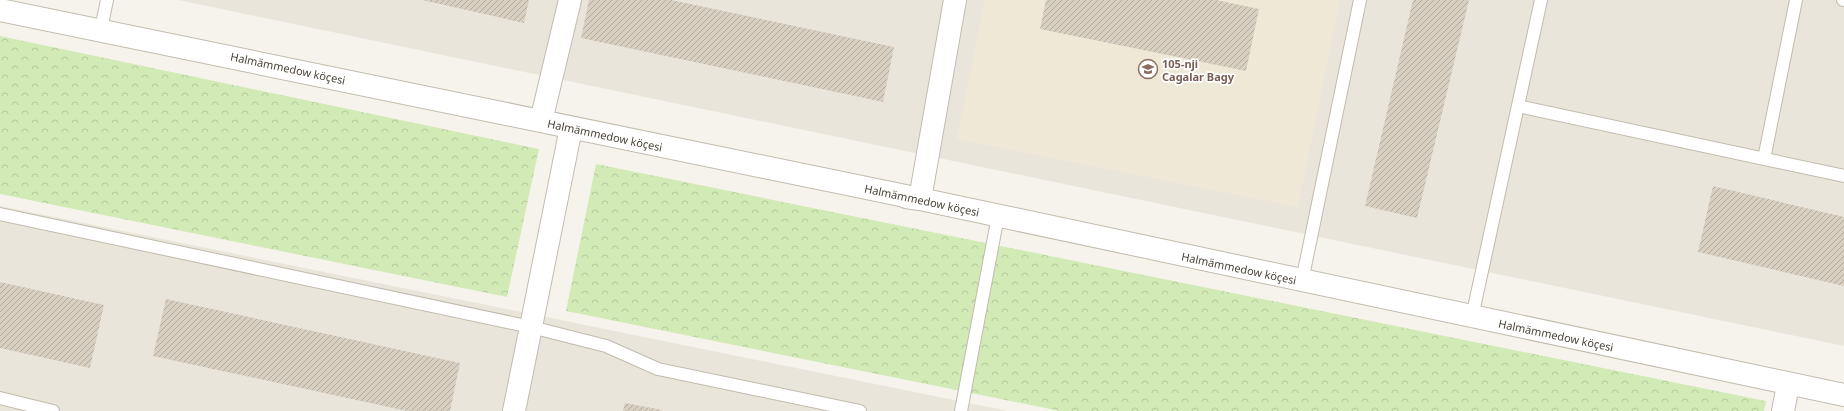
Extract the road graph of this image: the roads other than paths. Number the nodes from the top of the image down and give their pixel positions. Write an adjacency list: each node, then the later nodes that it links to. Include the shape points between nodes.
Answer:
1 (107, 0): 8 (lane)
2 (570, 0): 10 (street)
3 (955, 0): 14 (street)
4 (1360, 0): 17 (lane)
5 (1541, 0): 9 (lane)
6 (1796, 0): 12 (lane)
7 (0, 10): 8 (street, Halmämmedow köçesi)
8 (101, 29): 10 (street, Halmämmedow köçesi)
9 (1518, 106): 12 (lane); 18 (lane)
10 (541, 121): 11 (street, Halmämmedow köçesi); 14 (street)
11 (571, 128): 14 (street, Halmämmedow köçesi); 19 (street)
12 (1764, 158): 13 (lane)
13 (1844, 176)
14 (913, 198): 16 (street, Halmämmedow köçesi)
15 (0, 214): 19 (lane)
16 (998, 216): 17 (street, Halmämmedow köçesi); 26 (lane)
17 (1302, 281): 18 (street, Halmämmedow köçesi)
18 (1472, 317): 20 (street, Halmämmedow köçesi)
19 (531, 327): 24 (street); 25 (lane, via 606,346 658,369)
20 (1788, 385): 21 (street, Halmämmedow köçesi); 27 (street)
21 (1844, 395)
22 (0, 398): 23 (lane)
23 (53, 411)
24 (514, 411)
25 (860, 411)
26 (961, 411)
27 (1783, 411)

